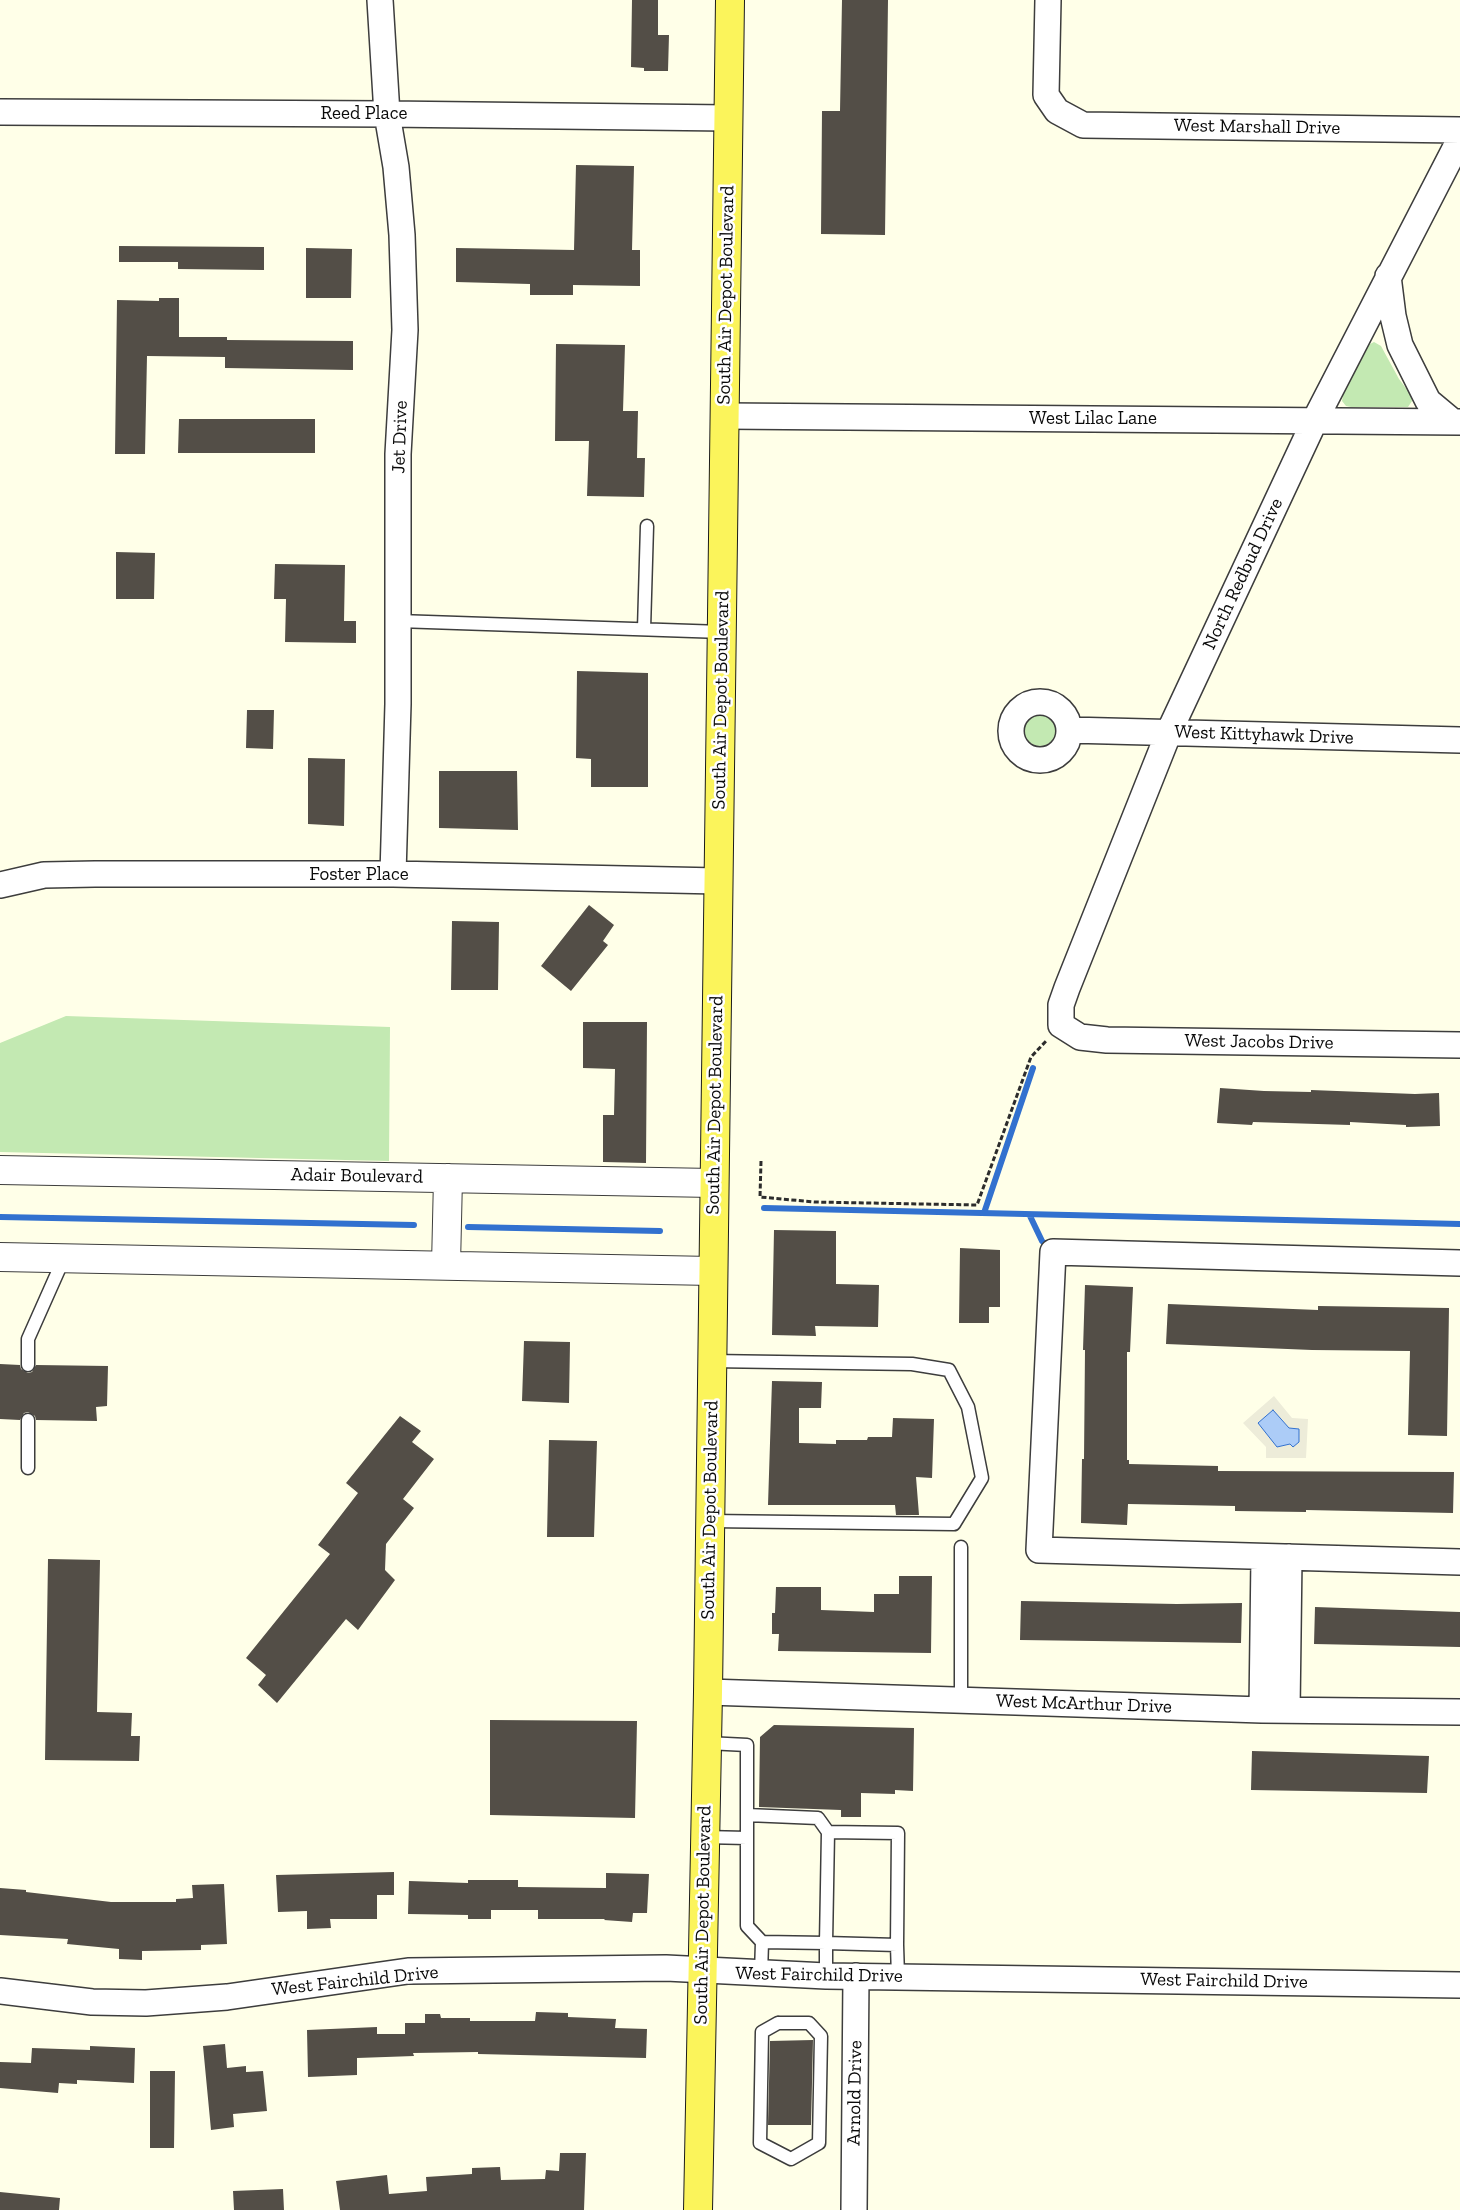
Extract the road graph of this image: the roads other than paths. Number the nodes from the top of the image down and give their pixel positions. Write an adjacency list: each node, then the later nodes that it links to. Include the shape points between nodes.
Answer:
1 (380, 0): 5 (street, Jet Drive)
2 (730, 0): 6 (main road, South Air Depot Boulevard)
3 (1048, 0): 7 (street, West Marshall Drive, via 1046,95 1057,111 1083,125)
4 (0, 112): 5 (street, Reed Place)
5 (386, 114): 6 (street, Reed Place); 14 (street, Jet Drive, via 396,167 402,235 405,330 398,454)
6 (728, 118): 10 (main road, South Air Depot Boulevard)
7 (1460, 130)
8 (1460, 139): 9 (street, North Redbud Drive)
9 (1388, 276): 11 (street, North Redbud Drive); 12 (street, via 1400,345 1428,401)
10 (725, 416): 11 (street, West Lilac Lane); 16 (main road, South Air Depot Boulevard)
11 (1315, 420): 12 (street, West Lilac Lane); 18 (street, North Redbud Drive)
12 (1456, 422)
13 (647, 526): 15 (lane)
14 (398, 621): 15 (lane); 20 (street, Jet Drive)
15 (644, 629): 16 (lane)
16 (722, 632): 21 (main road, South Air Depot Boulevard)
17 (1069, 730): 18 (street, West Kittyhawk Drive)
18 (1168, 732): 19 (street, West Kittyhawk Drive); 23 (street, North Redbud Drive, via 1066,988 1061,1005)
19 (1460, 740)
20 (393, 874): 21 (street, Foster Place); 22 (street, Foster Place, via 95,874 44,876)
21 (718, 881): 27 (main road, South Air Depot Boulevard)
22 (0, 885)
23 (1061, 1025): 24 (street, West Jacobs Drive, via 1080,1037 1107,1040)
24 (1460, 1046)
25 (0, 1170): 26 (street, Adair Boulevard)
26 (448, 1178): 27 (street, Adair Boulevard); 31 (street)
27 (713, 1183): 32 (main road, South Air Depot Boulevard)
28 (0, 1257): 29 (street)
29 (64, 1258): 31 (street); 34 (lane, via 28,1339)
30 (1460, 1263): 39 (street, via 1053,1252 1038,1550)
31 (446, 1265): 32 (street)
32 (712, 1271): 33 (main road, South Air Depot Boulevard)
33 (711, 1361): 37 (main road, South Air Depot Boulevard); 37 (lane, via 912,1364 950,1370 968,1407 982,1478 954,1524)
34 (28, 1365)
35 (28, 1420): 36 (lane)
36 (28, 1468)
37 (710, 1521): 42 (main road, South Air Depot Boulevard)
38 (961, 1547): 43 (lane)
39 (1264, 1556): 40 (street); 44 (street)
40 (1289, 1557): 41 (street); 45 (street)
41 (1460, 1562)
42 (708, 1692): 43 (street, West McArthur Drive); 47 (main road, South Air Depot Boulevard)
43 (961, 1700): 44 (street, West McArthur Drive)
44 (1262, 1710): 45 (street, West McArthur Drive)
45 (1287, 1710): 46 (street, West McArthur Drive)
46 (1460, 1712)
47 (707, 1743): 48 (lane, via 747,1745); 50 (main road, South Air Depot Boulevard)
48 (747, 1815): 49 (lane, via 818,1818); 51 (lane)
49 (828, 1832): 53 (lane); 54 (lane, via 898,1833)
50 (704, 1837): 51 (lane); 55 (main road, South Air Depot Boulevard)
51 (747, 1838): 52 (lane, via 747,1926)
52 (762, 1942): 53 (lane); 56 (lane)
53 (826, 1944): 54 (lane); 57 (lane)
54 (897, 1945): 59 (lane)
55 (701, 1971): 56 (street, West Fairchild Drive); 61 (street, West Fairchild Drive, via 666,1968 408,1971 227,1997 146,2003 92,2002); 63 (main road, South Air Depot Boulevard)
56 (761, 1974): 57 (street, West Fairchild Drive)
57 (826, 1976): 58 (street, West Fairchild Drive)
58 (856, 1976): 59 (street, West Fairchild Drive); 64 (street, Arnold Drive)
59 (898, 1977): 60 (street, West Fairchild Drive)
60 (1460, 1984)
61 (0, 1991)
62 (791, 2159): 62 (lane, via 819,2143 821,2036 809,2024 778,2022 762,2032 760,2142)
63 (698, 2210)
64 (854, 2210)

